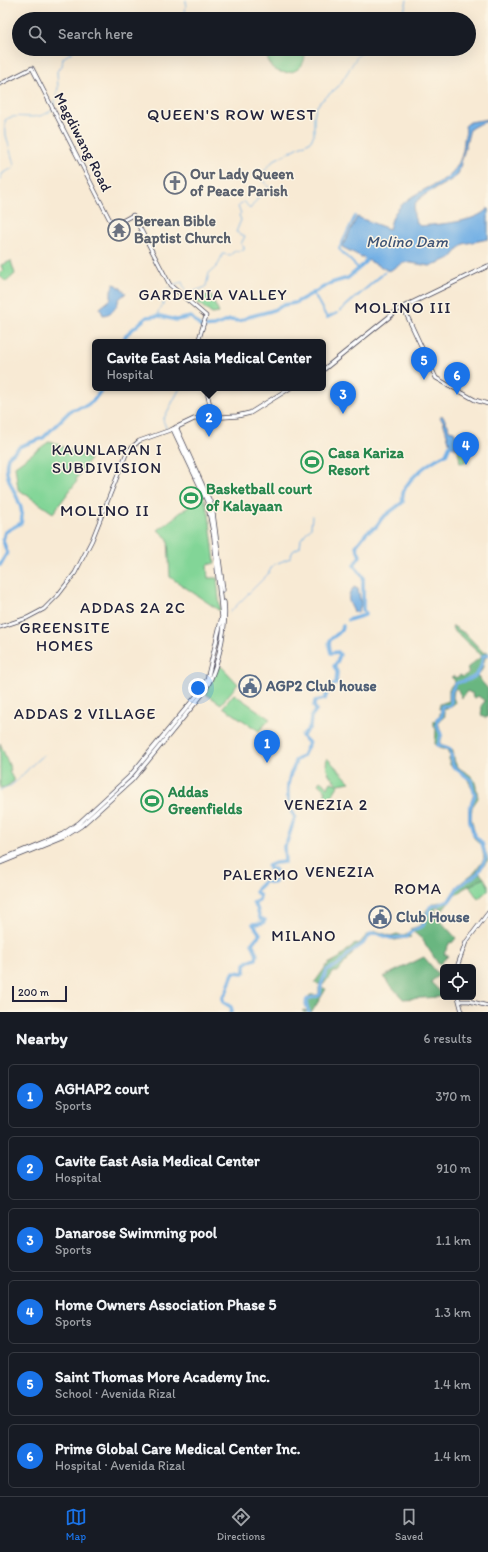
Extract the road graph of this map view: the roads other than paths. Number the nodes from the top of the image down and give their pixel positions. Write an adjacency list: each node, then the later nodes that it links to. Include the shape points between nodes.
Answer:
1 (0, 84): 4 (main road, Magdiwang Road, via 32,68 113,226 133,215 172,287 205,315)
2 (488, 266): 3 (main road)
3 (403, 307): 5 (main road); 8 (main road, via 436,378 475,400)
4 (199, 339)
5 (326, 368)
6 (207, 391): 9 (main road)
7 (285, 391): 9 (main road, via 250,412)
8 (488, 404)
9 (213, 418): 10 (main road, via 194,419)
10 (175, 428): 11 (main road, via 208,500); 12 (main road, via 140,441 127,452 87,552 58,595 38,612)
11 (224, 617): 13 (main road, via 211,670 204,684 129,777 72,829); 14 (main road, via 214,666 205,690 132,780 67,836)
12 (0, 627)
13 (0, 860)
14 (0, 863)
15 (488, 913): 16 (main road, via 467,940)
16 (457, 964)
17 (460, 1001): 18 (main road); 19 (main road)
18 (488, 1006)
19 (462, 1012)

